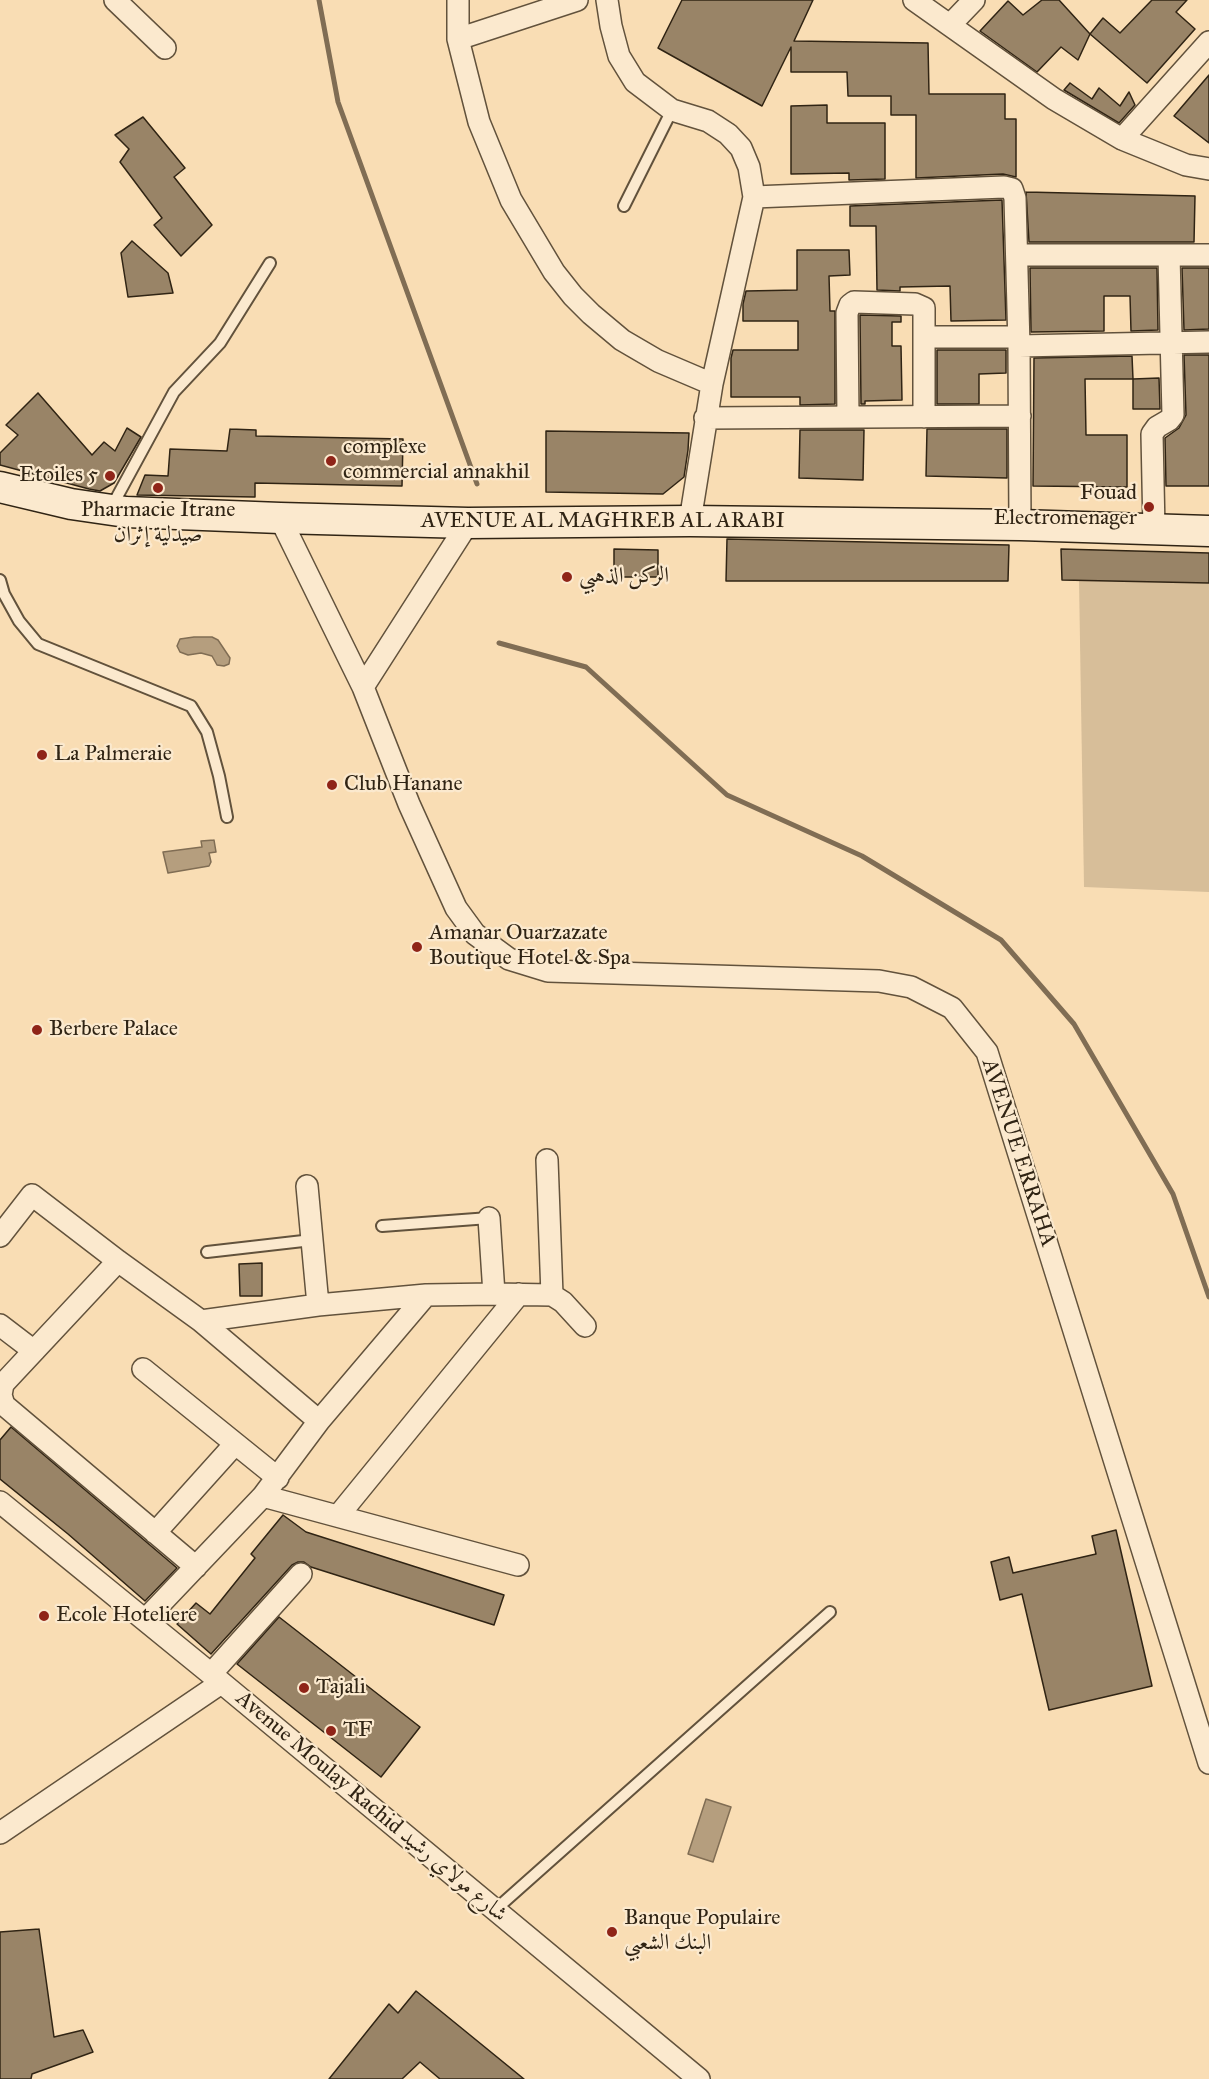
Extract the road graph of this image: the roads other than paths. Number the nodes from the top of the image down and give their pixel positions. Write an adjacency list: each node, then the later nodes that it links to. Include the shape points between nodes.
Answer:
1 (116, 0): 10 (street)
2 (458, 0): 8 (street)
3 (577, 0): 8 (street)
4 (607, 0): 11 (street, via 619,56 635,82)
5 (914, 0): 7 (street)
6 (974, 0): 7 (street)
7 (951, 24): 12 (street, via 1054,99)
8 (458, 39): 24 (street, via 479,122 511,200 554,272 591,314 622,340 658,361)
9 (1209, 42): 12 (street)
10 (165, 48)
11 (672, 110): 14 (street, via 708,121 741,148); 15 (lane)
12 (1122, 139): 13 (street, via 1186,165)
13 (1209, 169)
14 (754, 197): 16 (street, via 1009,188 1015,198); 24 (street)
15 (624, 207)
16 (1017, 255): 17 (street); 21 (street)
17 (1169, 255): 18 (street); 23 (street)
18 (1209, 255)
19 (270, 263): 30 (lane, via 220,343 165,405)
20 (926, 337): 21 (street); 26 (street, via 926,313 920,305 850,305); 27 (street)
21 (1019, 342): 23 (street); 25 (street)
22 (1209, 342): 23 (street)
23 (1172, 343): 35 (street, via 1173,415 1152,434)
24 (712, 384): 28 (street)
25 (1020, 416): 27 (street); 34 (street)
26 (848, 417): 27 (street); 28 (street)
27 (924, 417)
28 (705, 418): 32 (street)
29 (0, 487): 30 (main road, AVENUE AL MAGHREB AL ARABI)
30 (109, 511): 31 (main road, AVENUE AL MAGHREB AL ARABI)
31 (280, 518): 33 (main road, AVENUE AL MAGHREB AL ARABI); 38 (street, AVENUE ERRAHA)
32 (690, 521): 33 (main road, AVENUE AL MAGHREB AL ARABI); 34 (main road, AVENUE AL MAGHREB AL ARABI)
33 (468, 523): 38 (street)
34 (1020, 525): 35 (main road, AVENUE AL MAGHREB AL ARABI)
35 (1154, 530): 36 (main road, AVENUE AL MAGHREB AL ARABI)
36 (1209, 531)
37 (0, 580): 39 (lane, via 19,621 38,644 191,706 207,732)
38 (363, 687): 71 (street, AVENUE ERRAHA, via 456,909 475,934 509,959 548,971 879,981 911,987 952,1008 987,1052)
39 (227, 818)
40 (547, 1160): 51 (street)
41 (306, 1186): 45 (street)
42 (489, 1218): 43 (lane); 48 (street)
43 (382, 1226)
44 (0, 1236): 47 (street, via 32,1195)
45 (312, 1240): 46 (lane); 52 (street)
46 (207, 1252)
47 (118, 1262): 53 (street); 56 (street)
48 (494, 1293): 49 (street); 50 (street)
49 (519, 1294): 51 (street); 63 (street)
50 (426, 1295): 52 (street); 58 (street)
51 (552, 1295): 55 (street)
52 (318, 1305): 53 (street)
53 (201, 1321): 58 (street)
54 (0, 1325): 56 (street)
55 (585, 1326)
56 (34, 1351): 64 (street, via 3,1384 4,1405)
57 (143, 1369): 59 (street)
58 (319, 1421): 60 (street)
59 (235, 1444): 60 (street); 64 (street)
60 (278, 1478): 61 (street)
61 (263, 1496): 63 (street); 66 (street)
62 (0, 1502): 69 (street)
63 (338, 1516): 65 (street)
64 (155, 1533): 66 (street)
65 (518, 1565)
66 (196, 1567): 69 (street)
67 (301, 1574): 70 (street)
68 (830, 1612): 73 (lane)
69 (145, 1620): 70 (street)
70 (216, 1679): 72 (street, Avenue Moulay Rachid شارع مولاي رشيد); 73 (street, Avenue Moulay Rachid شارع مولاي رشيد)
71 (1209, 1763)
72 (0, 1833)
73 (495, 1910): 74 (street, Avenue Moulay Rachid شارع مولاي رشيد)
74 (699, 2079)

